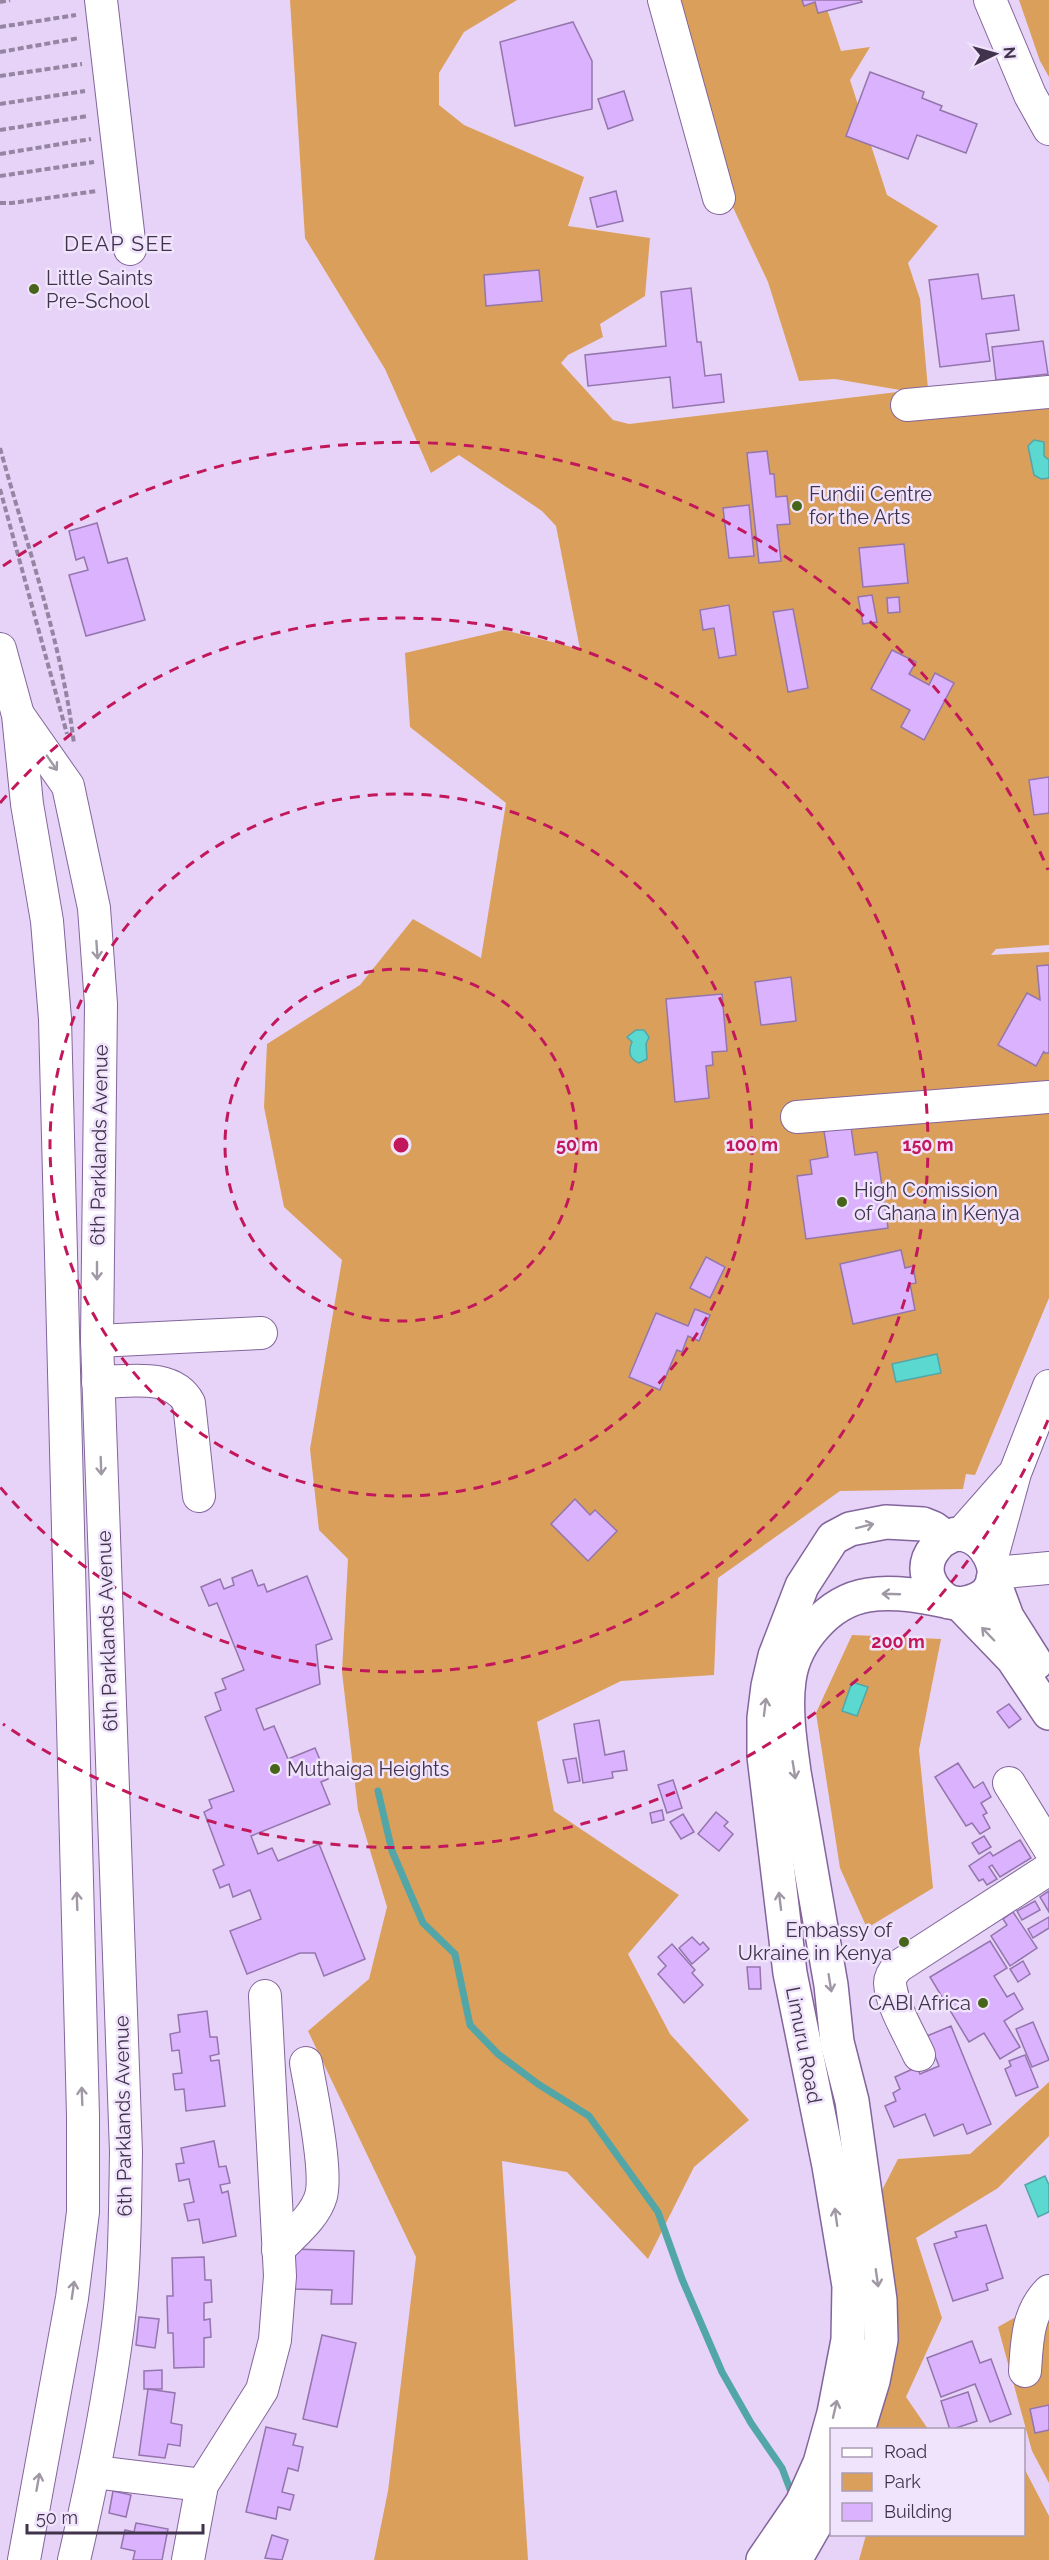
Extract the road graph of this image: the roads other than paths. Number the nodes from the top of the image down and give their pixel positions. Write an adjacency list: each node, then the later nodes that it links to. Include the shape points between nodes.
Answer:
1 (664, 0): 5 (street)
2 (990, 0): 4 (street, via 1030,95)
3 (111, 87): 6 (street)
4 (1049, 129)
5 (719, 198)
6 (130, 249)
7 (1049, 392): 8 (street)
8 (907, 405)
9 (0, 649): 10 (street, 6th Parklands Avenue)
10 (18, 715): 14 (street, 6th Parklands Avenue, one-way to 14, via 68,786 94,908 101,1004); 39 (street, 6th Parklands Avenue, one-way to 10, via 72,2298 83,2212 83,2116 56,1019 47,921 27,804)
11 (1049, 1097): 12 (street)
12 (797, 1117)
13 (261, 1334): 14 (street)
14 (97, 1341): 15 (street, 6th Parklands Avenue)
15 (98, 1382): 18 (street, via 162,1382 183,1392 189,1402); 35 (street, 6th Parklands Avenue, one-way to 35, via 126,2176 118,2325)
16 (1049, 1386): 17 (street)
17 (1015, 1473): 19 (street); 21 (street)
18 (199, 1496)
19 (953, 1537): 21 (main road, via 980,1541); 22 (main road, via 937,1545 930,1554 927,1576 939,1596); 37 (main road, Limuru Road, one-way to 19, via 820,2463 848,2340 849,2286 784,1932 764,1756 768,1686 775,1656 802,1586 833,1538 850,1529 886,1522 923,1524)
20 (1049, 1568): 21 (street)
21 (993, 1570): 22 (main road, via 981,1597); 23 (main road, via 1007,1617)
22 (954, 1603): 24 (main road, one-way to 22, via 1013,1659); 34 (main road, one-way to 34, via 886,1593 839,1604 813,1625 789,1678 789,1738 837,2042 852,2101 880,2300 881,2340)
23 (1047, 1678)
24 (1049, 1713)
25 (1009, 1783): 26 (street)
26 (1049, 1848)
27 (1049, 1869): 29 (street, via 892,1974 894,1998)
28 (265, 1996): 31 (street)
29 (919, 2055)
30 (306, 2062): 31 (street, via 322,2170 321,2196 309,2217)
31 (278, 2250): 36 (street, via 276,2340 262,2390)
32 (1049, 2291): 33 (street, via 1035,2310 1028,2329)
33 (1025, 2371)
34 (859, 2428)
35 (95, 2472): 36 (street); 40 (street, 6th Parklands Avenue)
36 (202, 2485): 41 (street)
37 (816, 2509): 38 (main road, Limuru Road)
38 (777, 2555)
39 (24, 2560)
40 (74, 2560)
41 (188, 2560)

